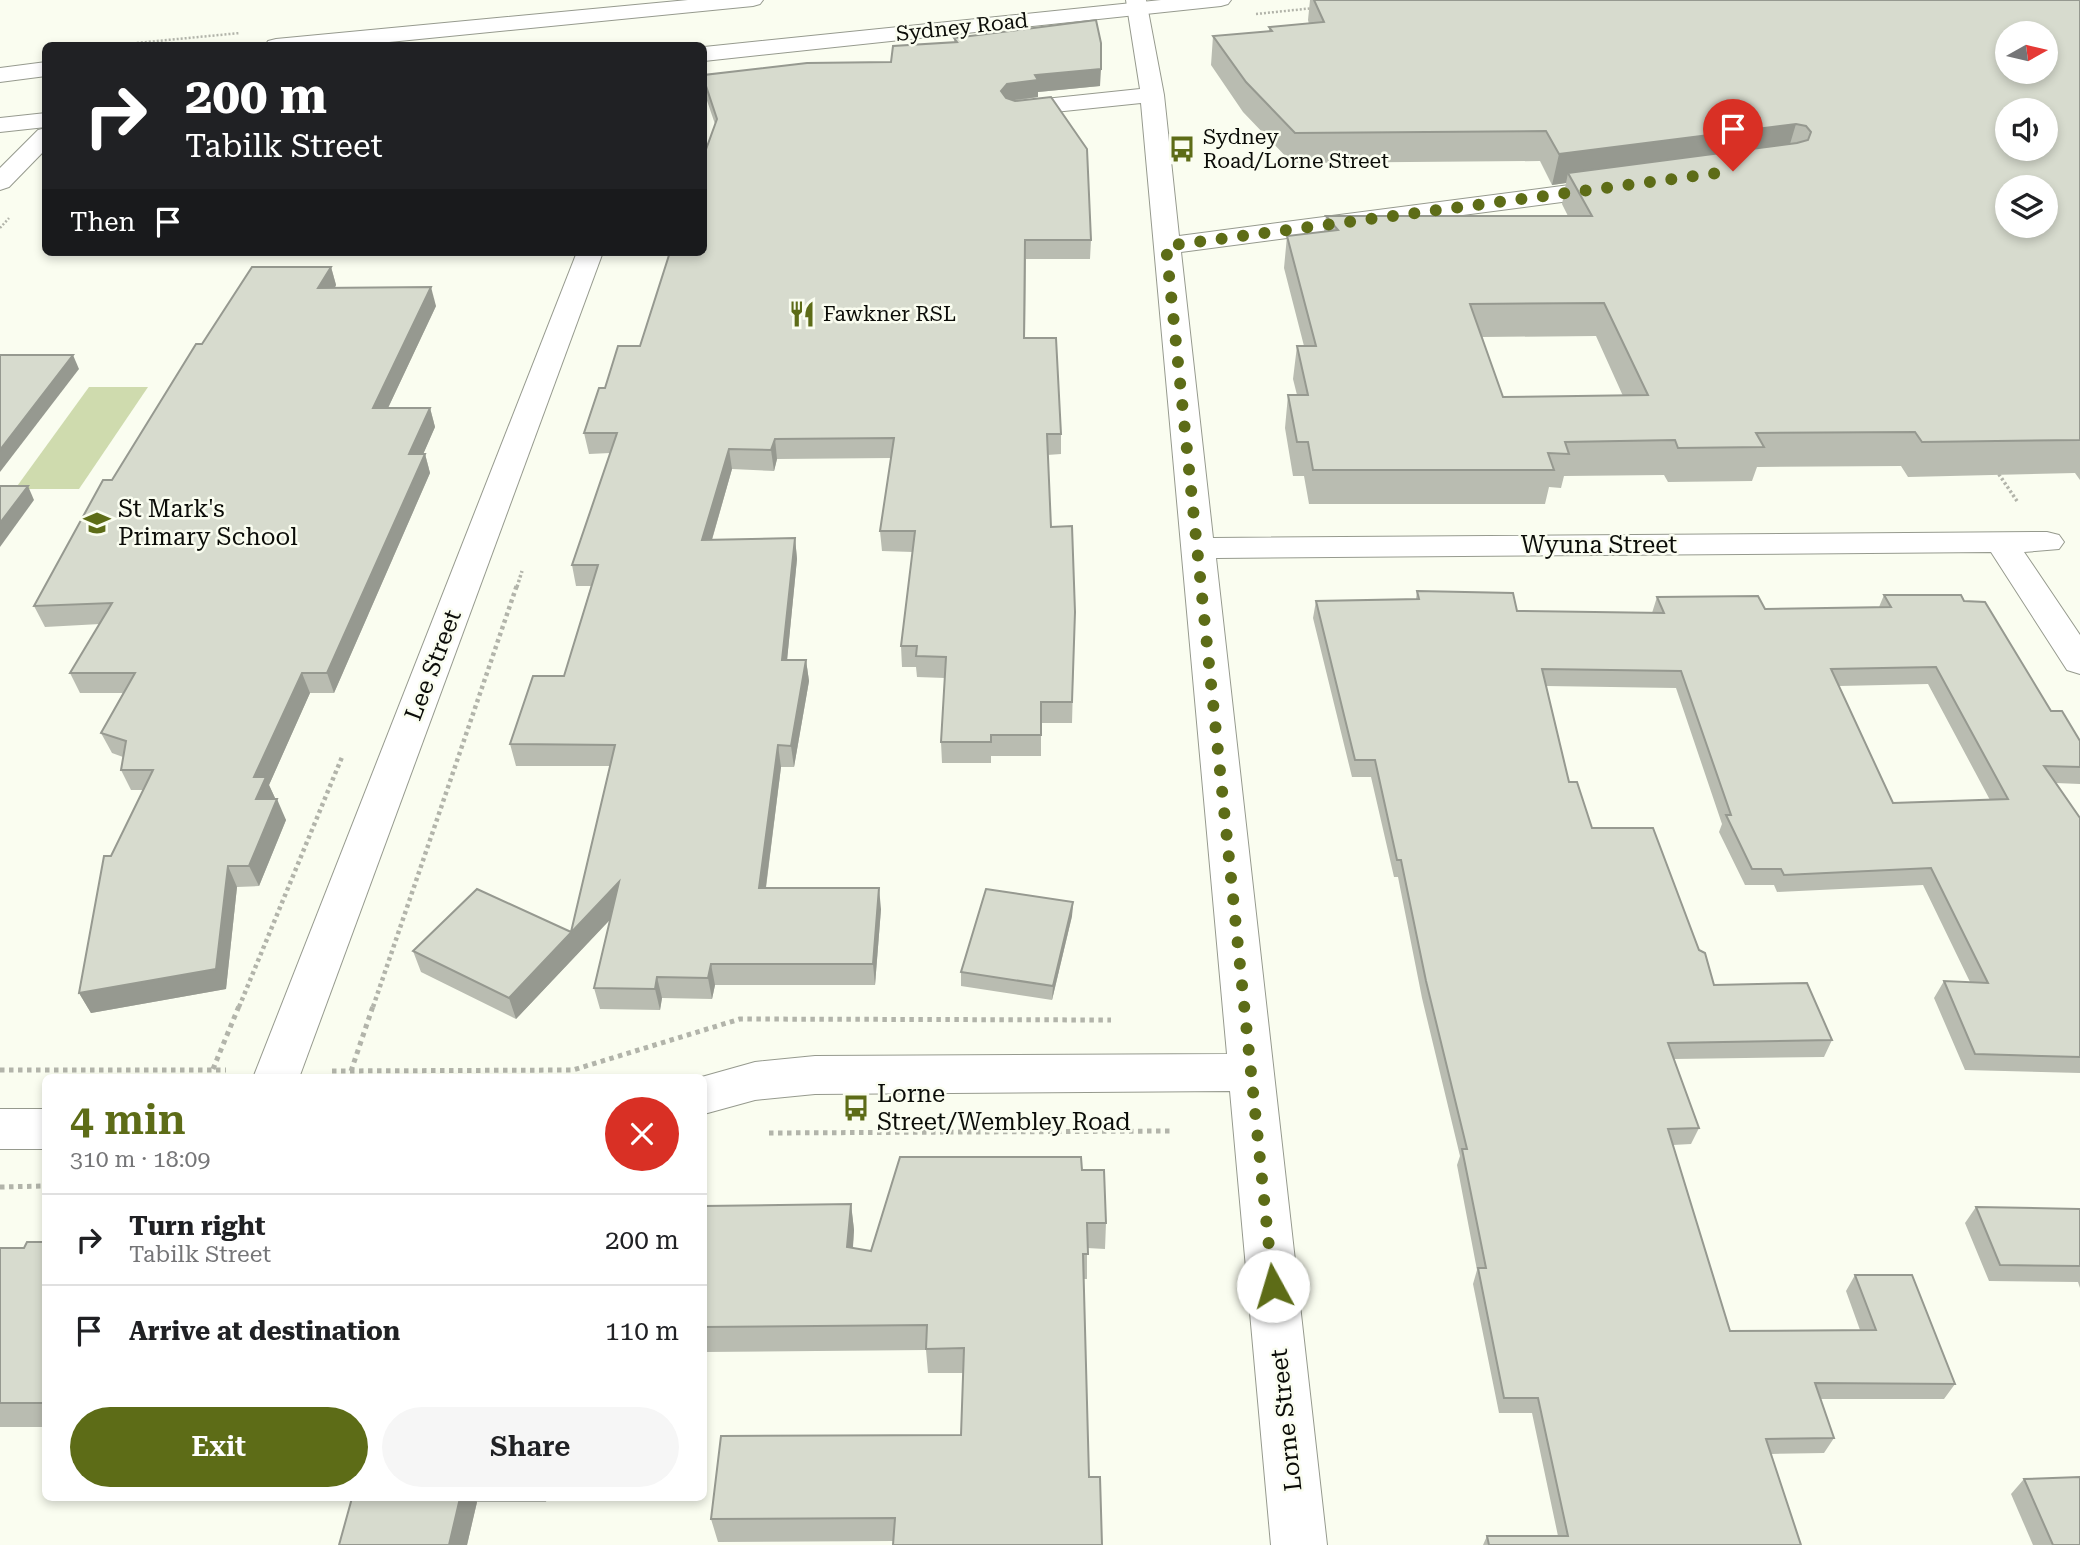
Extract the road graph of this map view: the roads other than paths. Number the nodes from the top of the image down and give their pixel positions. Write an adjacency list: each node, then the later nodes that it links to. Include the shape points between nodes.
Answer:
1 (753, 0): 4 (main road)
2 (1221, 0): 3 (main road, Sydney Road)
3 (1137, 4): 5 (main road, Sydney Road); 8 (main road, Lorne Street)
4 (317, 42)
5 (707, 54)
6 (42, 70): 7 (main road)
7 (0, 75)
8 (1152, 94): 9 (main road); 15 (main road, Lorne Street)
9 (1016, 109)
10 (42, 120): 11 (main road)
11 (0, 125)
12 (42, 139): 13 (main road)
13 (0, 182)
14 (1638, 184): 15 (main road)
15 (1166, 246): 19 (main road, Lorne Street)
16 (588, 256): 22 (main road, Lee Street)
17 (2001, 542): 18 (main road, Wyuna Street); 19 (main road, Wyuna Street); 20 (main road)
18 (2047, 542)
19 (1197, 548): 21 (main road, Lorne Street)
20 (2080, 662)
21 (1252, 1072): 23 (main road, via 815,1075 755,1081); 26 (main road, Lorne Street)
22 (278, 1074)
23 (707, 1094)
24 (0, 1129): 25 (main road)
25 (42, 1129)
26 (1299, 1545)

